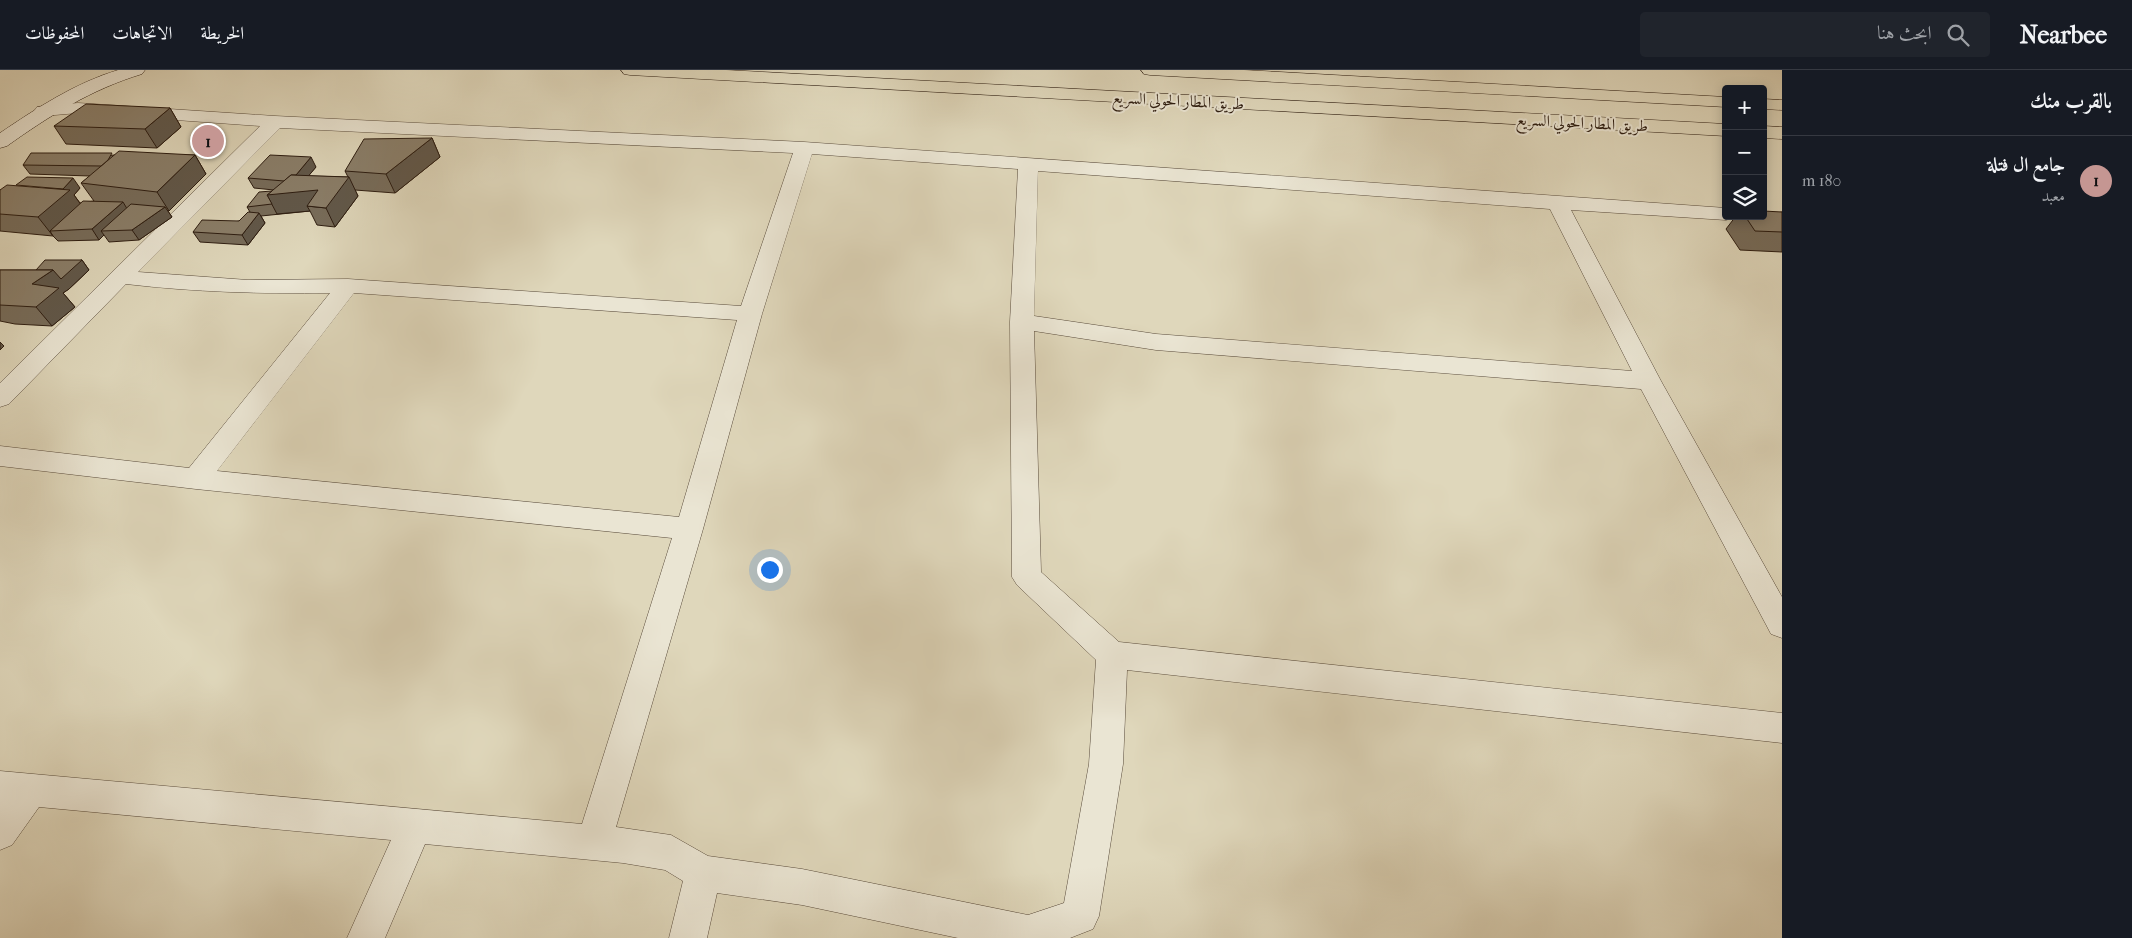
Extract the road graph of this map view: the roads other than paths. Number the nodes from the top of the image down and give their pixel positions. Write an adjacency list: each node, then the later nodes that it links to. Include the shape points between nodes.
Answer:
1 (136, 70): 7 (street, via 83,90)
2 (630, 70): 9 (highway, طريق المطار الحولي السريع)
3 (1150, 70): 4 (highway, طريق المطار الحولي السريع)
4 (1722, 102)
5 (1767, 104): 6 (highway)
6 (1782, 105)
7 (43, 111): 8 (street, via 78,108); 12 (street)
8 (275, 122): 13 (street); 17 (street)
9 (1722, 130)
10 (1767, 132): 11 (highway)
11 (1782, 133)
12 (0, 142)
13 (804, 148): 14 (street); 19 (street)
14 (1028, 164): 15 (street); 20 (street)
15 (1558, 203): 16 (street); 21 (street)
16 (1722, 214)
17 (121, 277): 18 (street, via 248,287); 22 (street)
18 (348, 286): 19 (street); 24 (street)
19 (750, 314): 25 (street)
20 (1022, 322): 21 (street, via 1156,342); 27 (street, via 1027,578)
21 (1649, 381): 26 (street)
22 (0, 398)
23 (0, 456): 24 (street)
24 (196, 480): 25 (street)
25 (689, 529): 32 (street)
26 (1782, 625)
27 (1112, 655): 28 (street); 33 (street, via 1106,764 1080,916 1028,934 802,887)
28 (1782, 728)
29 (15, 789): 30 (street); 31 (street)
30 (415, 826): 32 (street); 34 (street)
31 (0, 833)
32 (594, 842): 33 (street, via 671,853)
33 (703, 873): 35 (street)
34 (366, 938)
35 (688, 938)

